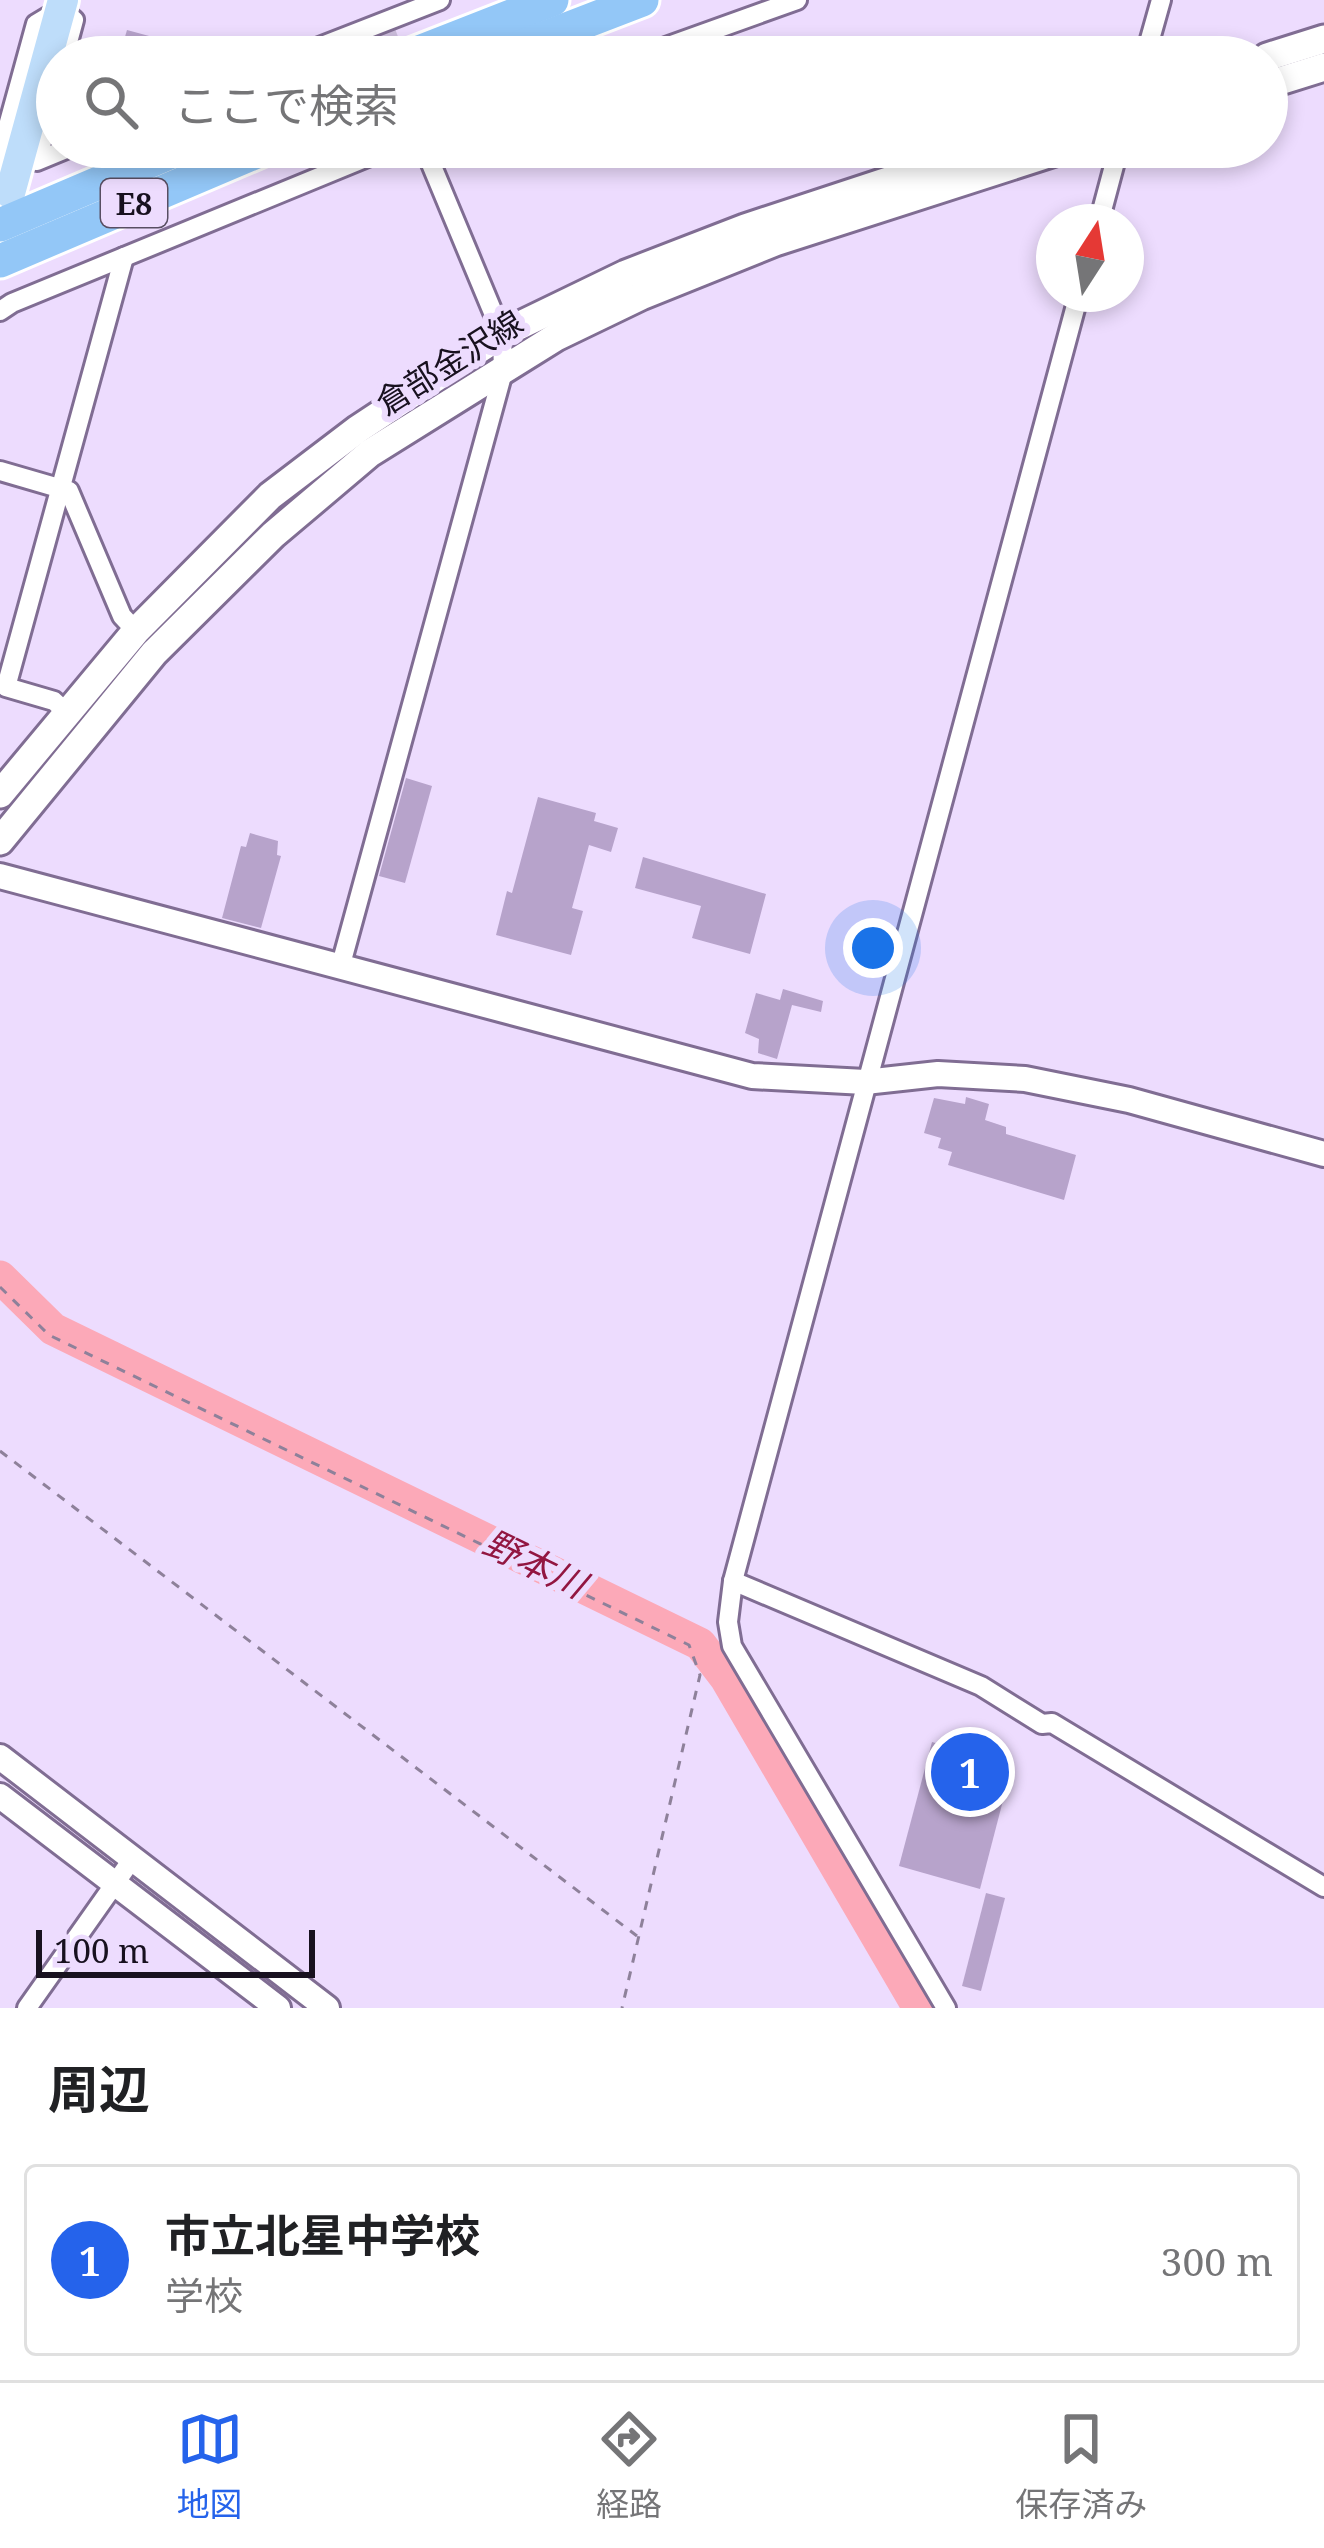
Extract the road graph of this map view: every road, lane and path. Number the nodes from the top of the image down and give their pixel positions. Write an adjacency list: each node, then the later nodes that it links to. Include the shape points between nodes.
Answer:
1 (372, 0): 10 (street)
2 (440, 0): 11 (street)
3 (552, 0): 12 (highway)
4 (642, 0): 13 (highway)
5 (797, 0): 14 (street)
6 (1161, 0): 15 (street)
7 (62, 4): 8 (main road); 9 (street, via 74,20); 21 (street, via 37,24)
8 (53, 36)
9 (70, 36)
10 (391, 36)
11 (393, 36)
12 (396, 36)
13 (549, 36)
14 (697, 36)
15 (1151, 36)
16 (1324, 39): 17 (main road)
17 (1288, 50)
18 (1324, 67): 19 (main road)
19 (1288, 78)
20 (36, 98): 30 (main road)
21 (0, 155)
22 (123, 168): 30 (highway, E8)
23 (219, 168): 32 (highway, E8)
24 (340, 168): 31 (street)
25 (433, 168): 35 (street)
26 (928, 168): 35 (main road, 倉部金沢線, via 626,274)
27 (1005, 168): 36 (main road, 倉部金沢線, via 775,242 641,296)
28 (1113, 168): 29 (street)
29 (1104, 204)
30 (5, 209)
31 (124, 256): 33 (street); 38 (street)
32 (0, 261)
33 (0, 311)
34 (1074, 312): 45 (street)
35 (502, 334): 36 (street); 39 (main road, 倉部金沢線, via 270,496)
36 (502, 372): 42 (main road, 倉部金沢線, via 370,454 273,536 154,653); 44 (street)
37 (0, 471): 38 (street)
38 (61, 488): 39 (street, via 70,490 122,616); 40 (street, via 6,687)
39 (136, 631): 40 (main road, 倉部金沢線)
40 (68, 712): 41 (main road, 倉部金沢線)
41 (0, 794)
42 (0, 841)
43 (0, 876): 44 (street)
44 (340, 968): 45 (street, via 752,1076)
45 (866, 1082): 46 (street, via 938,1074 1025,1079); 49 (street)
46 (1324, 1154)
47 (0, 1287): 55 (path, via 49,1335 688,1645 700,1675)
48 (0, 1451): 55 (path)
49 (733, 1581): 54 (street, via 981,1686); 60 (street, via 732,1646)
50 (0, 1757): 52 (street)
51 (0, 1796): 53 (street)
52 (133, 1858): 53 (street); 58 (street)
53 (112, 1882): 56 (street); 57 (street)
54 (1324, 1886)
55 (639, 1937): 59 (path)
56 (27, 2008)
57 (278, 2008)
58 (327, 2008)
59 (622, 2008)
60 (946, 2008)

